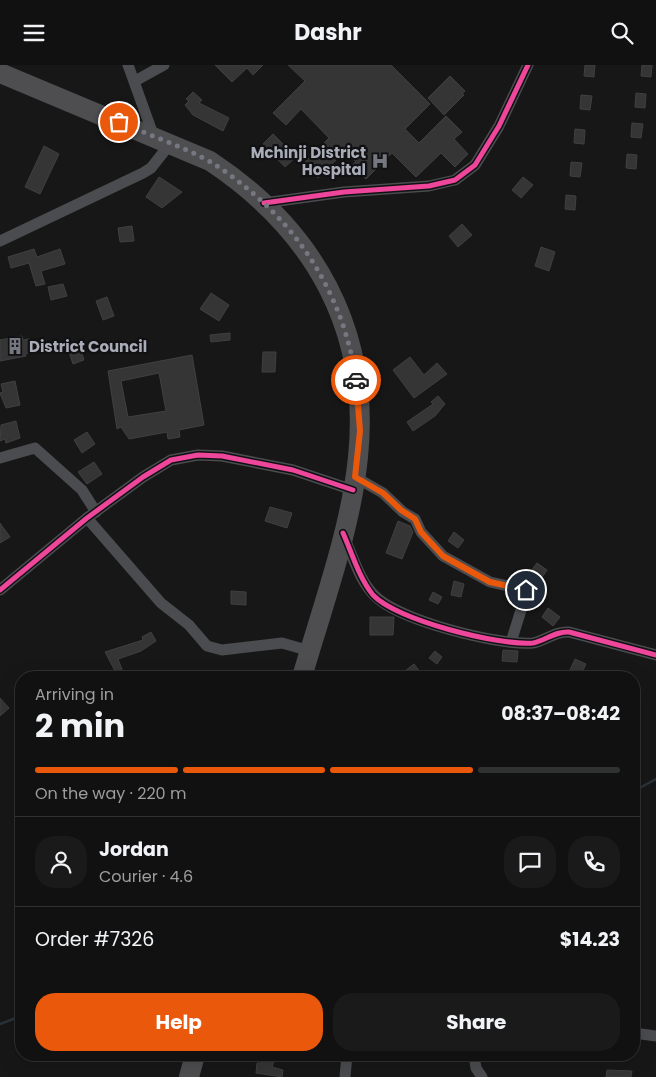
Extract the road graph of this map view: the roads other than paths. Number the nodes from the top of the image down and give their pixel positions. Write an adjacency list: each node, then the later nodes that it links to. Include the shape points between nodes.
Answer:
1 (128, 65): 5 (street)
2 (164, 65): 5 (street)
3 (528, 65): 7 (street, via 475,165 455,180 429,186 344,192)
4 (0, 73): 6 (highway)
5 (134, 81): 6 (street)
6 (162, 141): 7 (highway, via 210,161); 8 (street, via 151,168 143,173)
7 (264, 203): 10 (highway, via 297,237 330,291 350,343 360,431)
8 (0, 241)
9 (0, 459): 11 (street, via 35,448 82,490)
10 (354, 483): 11 (street, via 222,456 198,455 171,460); 12 (highway); 14 (street, via 383,493 415,519 421,532 443,556 490,582 526,590)
11 (92, 515): 13 (street); 15 (street, via 161,603 189,625 208,646 222,650 282,643)
12 (343, 533): 14 (street, via 374,596 390,606 450,629 488,640); 15 (highway)
13 (0, 590)
14 (511, 642): 16 (street, via 533,643 562,631)
15 (310, 651): 17 (highway)
16 (656, 655)
17 (304, 671)
18 (640, 1034): 19 (street)
19 (656, 1036)
20 (193, 1061): 23 (highway)
21 (346, 1061): 24 (street)
22 (475, 1061): 25 (street)
23 (189, 1077)
24 (344, 1077)
25 (482, 1077)

